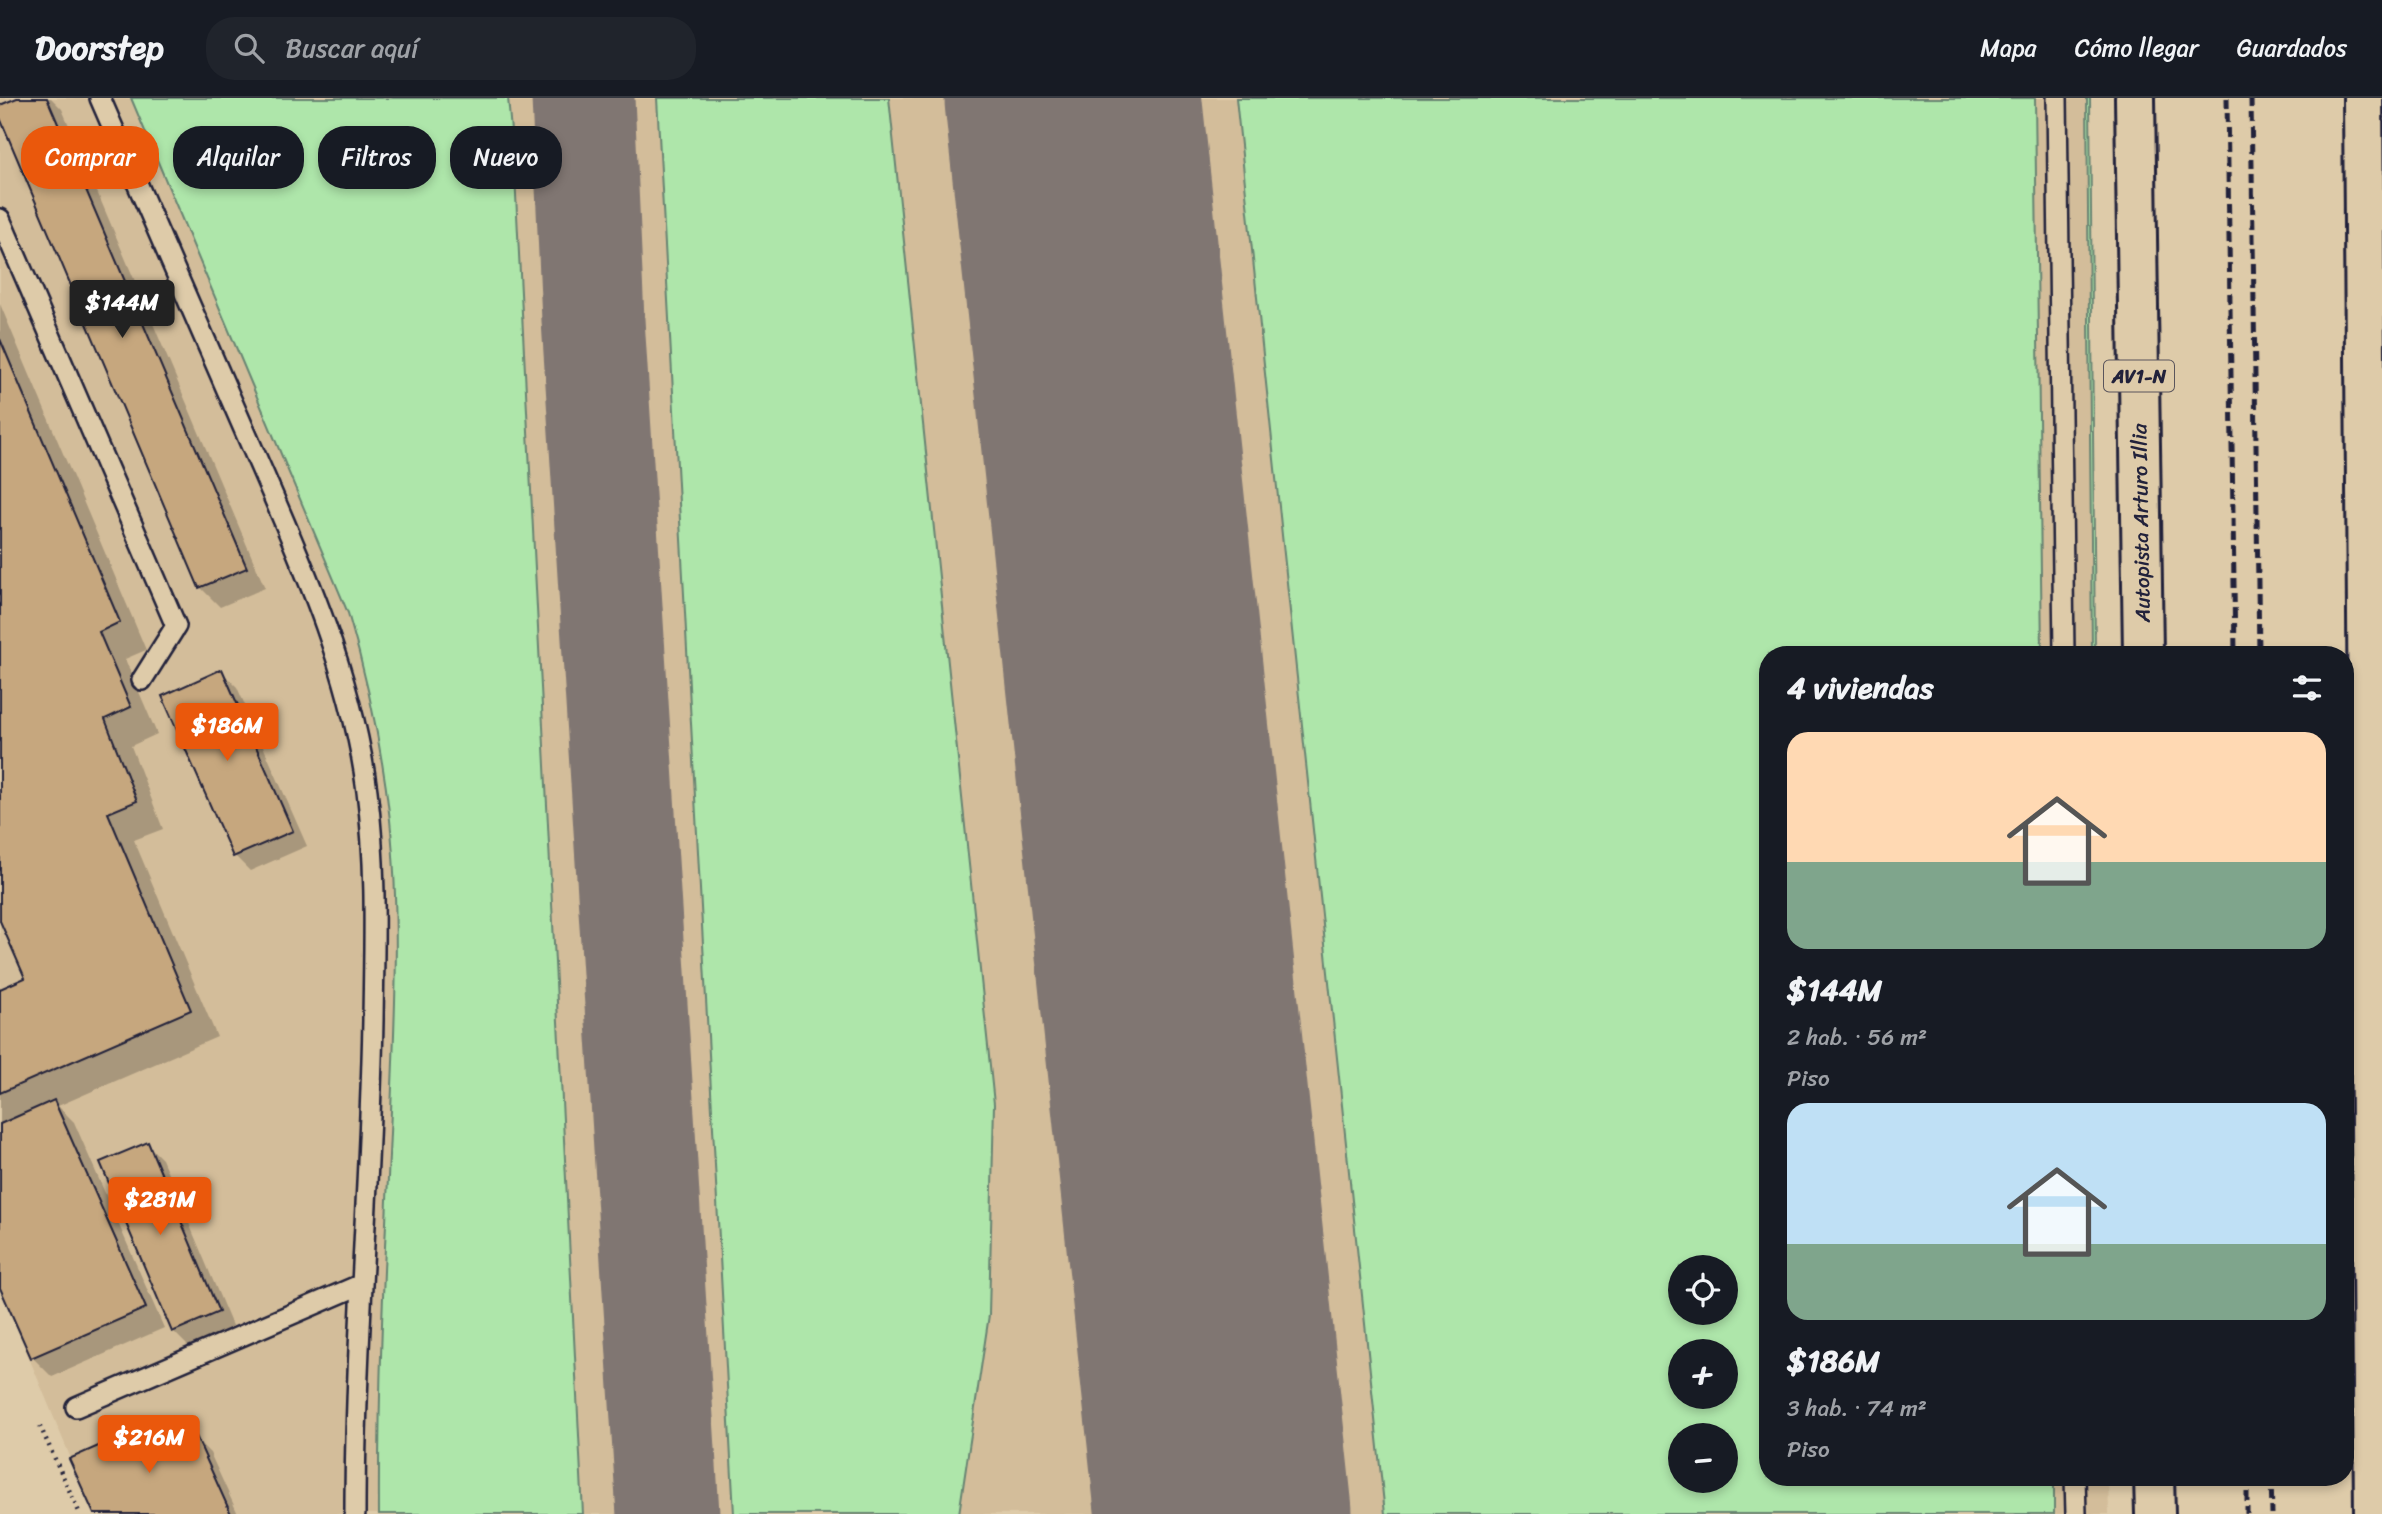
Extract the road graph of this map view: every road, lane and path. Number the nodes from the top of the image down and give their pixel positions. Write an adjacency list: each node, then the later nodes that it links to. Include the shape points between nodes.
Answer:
1 (100, 98): 11 (lane, via 317,596 351,709 367,790 376,925)
2 (2057, 98): 6 (lane)
3 (2136, 98): 7 (highway, Autopista Arturo Illia / AV1-N)
4 (2363, 98): 9 (highway)
5 (0, 219): 8 (lane, via 176,626)
6 (2064, 646)
7 (2143, 646)
8 (142, 680)
9 (2369, 853): 10 (highway); 20 (highway)
10 (2382, 922)
11 (362, 1284): 12 (lane); 17 (lane)
12 (76, 1407)
13 (40, 1426): 16 (path)
14 (2075, 1486): 18 (lane)
15 (2154, 1486): 19 (highway)
16 (80, 1514)
17 (355, 1514)
18 (2076, 1514)
19 (2155, 1514)
20 (2374, 1514)

